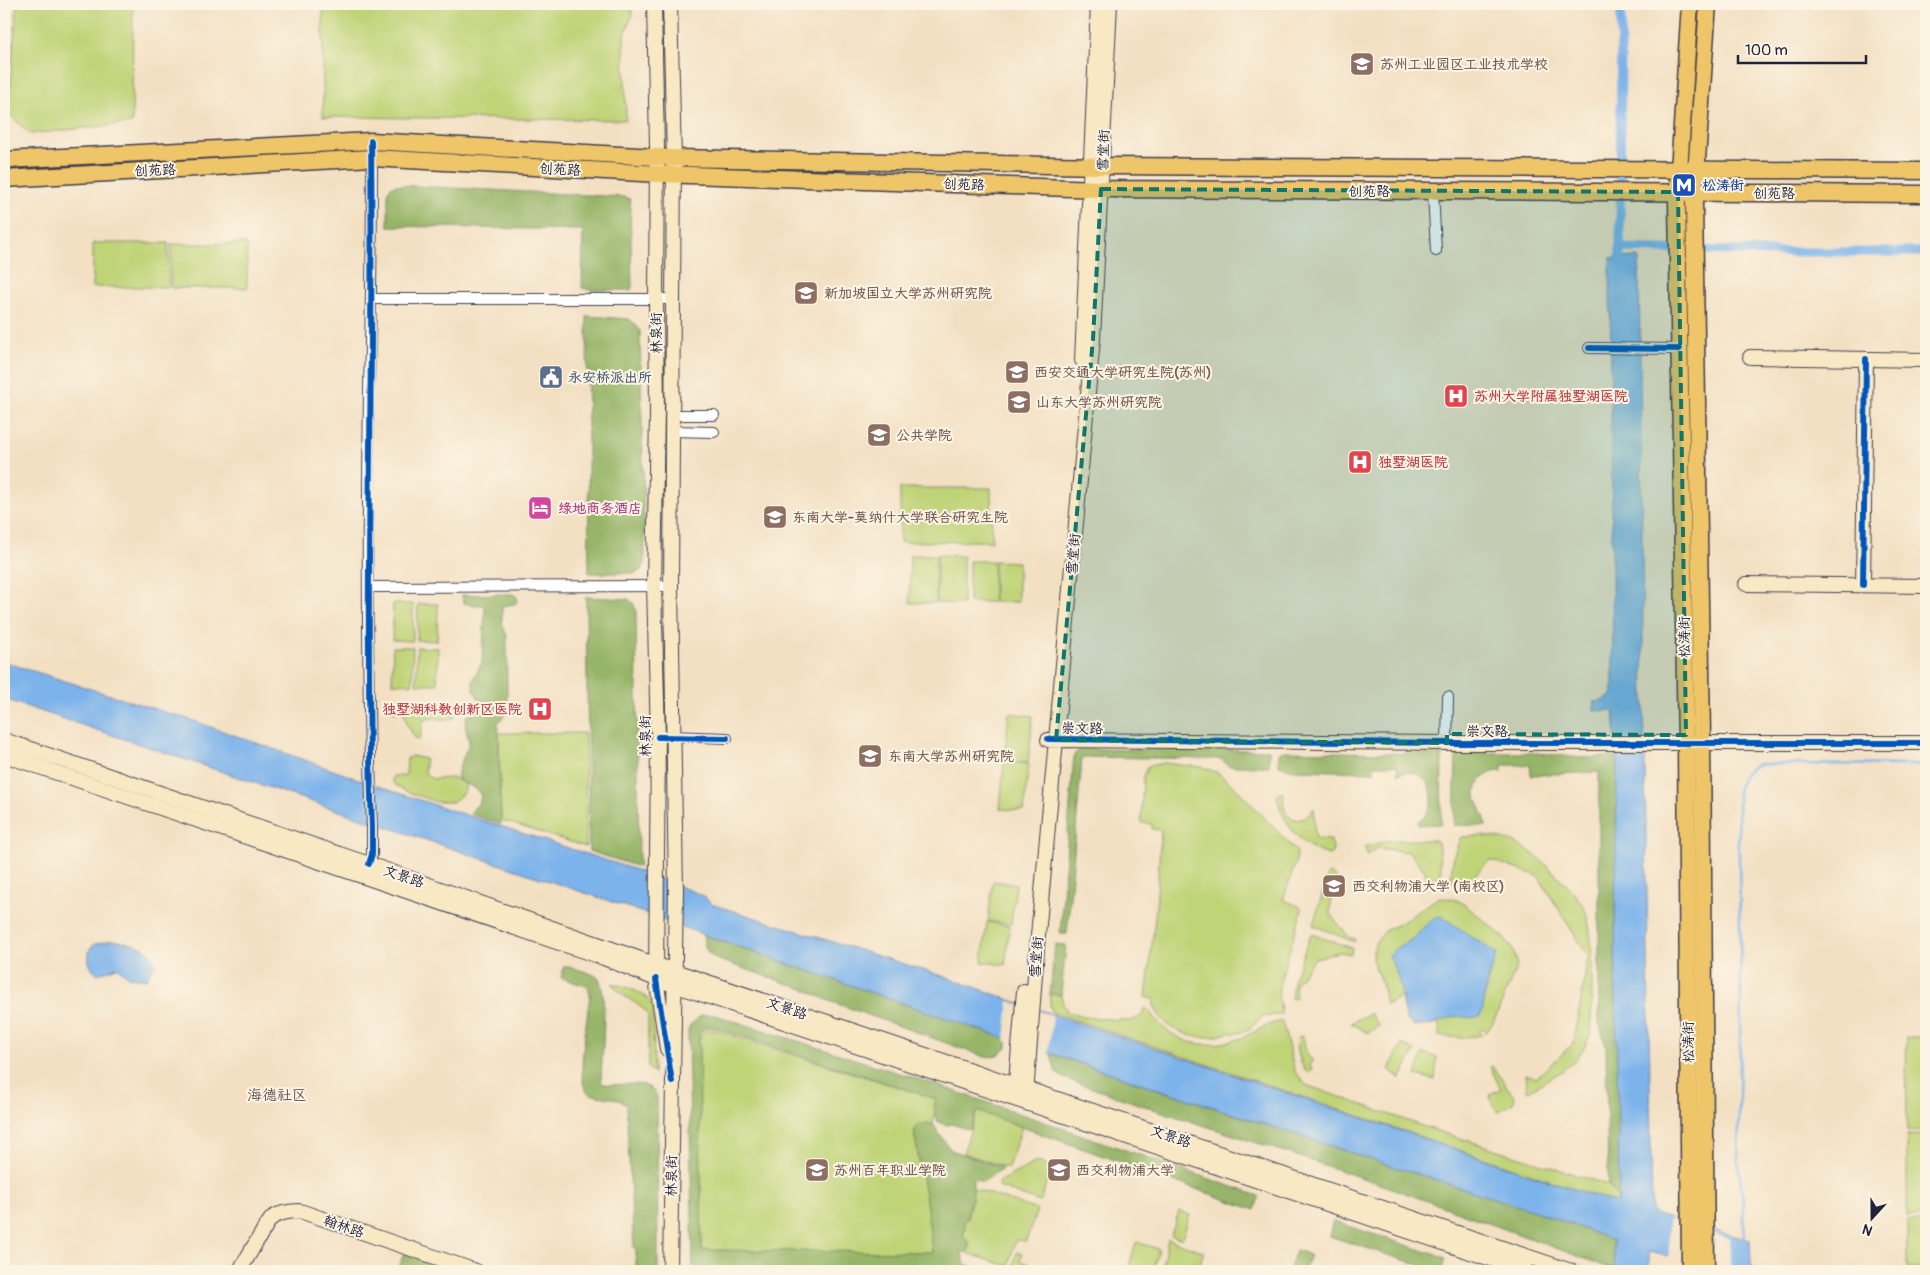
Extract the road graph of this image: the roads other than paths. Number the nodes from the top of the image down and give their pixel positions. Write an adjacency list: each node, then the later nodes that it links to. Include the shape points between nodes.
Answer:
1 (654, 4): 8 (main road, 林泉街)
2 (670, 4): 10 (main road, 林泉街)
3 (1098, 4): 12 (main road, 雪堂街)
4 (1110, 4): 12 (main road, 雪堂街)
5 (1690, 4): 13 (main road, 松涛街)
6 (1708, 4): 14 (main road, 松涛街)
7 (371, 141): 8 (main road, 创苑路); 9 (street); 11 (main road, 创苑路)
8 (657, 156): 10 (main road, 创苑路); 16 (main road, 林泉街)
9 (372, 158): 16 (main road, 创苑路); 18 (main road, 创苑路); 26 (street)
10 (674, 158): 12 (main road, 创苑路); 17 (main road, 林泉街)
11 (4, 160)
12 (1096, 166): 13 (main road, 创苑路); 19 (main road, 雪堂街)
13 (1679, 170): 14 (main road, 创苑路); 21 (main road, 松涛街)
14 (1696, 170): 15 (main road, 创苑路); 22 (main road, 松涛街)
15 (1926, 171)
16 (657, 174): 17 (main road, 创苑路); 25 (main road, 林泉街)
17 (674, 175): 19 (main road, 创苑路); 27 (main road, 林泉街)
18 (4, 179)
19 (1095, 189): 20 (main road, 创苑路); 47 (main road, 雪堂街)
20 (1433, 192): 21 (main road, 创苑路); 24 (street)
21 (1678, 192): 22 (main road, 创苑路); 29 (main road, 松涛街)
22 (1695, 192): 23 (main road, 创苑路); 50 (main road, 松涛街)
23 (1926, 194)
24 (1436, 251)
25 (656, 298): 26 (street); 27 (street); 38 (main road, 林泉街)
26 (372, 299): 42 (street)
27 (672, 299): 33 (main road, 林泉街)
28 (1590, 348): 29 (street)
29 (1679, 349): 50 (main road, 松涛街)
30 (1750, 357): 31 (main road)
31 (1866, 359): 32 (main road); 40 (main road)
32 (1926, 360)
33 (672, 415): 34 (street); 35 (main road, 林泉街)
34 (714, 416)
35 (672, 431): 36 (street); 39 (main road, 林泉街)
36 (714, 432)
37 (1746, 584): 40 (main road)
38 (654, 585): 39 (street); 42 (street); 48 (main road, 林泉街)
39 (671, 586): 46 (main road, 林泉街)
40 (1863, 586): 41 (main road)
41 (1926, 586)
42 (368, 587): 54 (street, via 372,828)
43 (1448, 700): 44 (street)
44 (1447, 734): 47 (main road, 崇文路); 50 (main road, 崇文路)
45 (1926, 734): 50 (main road, 崇文路)
46 (674, 736): 48 (street); 49 (street); 56 (main road, 林泉街)
47 (1052, 736): 60 (main road, 雪堂街)
48 (658, 737): 55 (main road, 林泉街)
49 (727, 738)
50 (1694, 739): 52 (main road, 崇文路); 67 (main road, 松涛街); 68 (main road, 松涛街)
51 (4, 740): 54 (main road, 文景路)
52 (1926, 743)
53 (4, 755): 57 (main road, 文景路, via 595,955)
54 (369, 864): 55 (main road, 文景路)
55 (656, 964): 56 (main road, 文景路); 57 (main road, 林泉街)
56 (676, 971): 58 (main road, 林泉街); 60 (main road, 文景路)
57 (656, 979): 58 (main road, 文景路); 59 (main road, 林泉街)
58 (676, 986): 59 (main road, 林泉街); 61 (main road, 文景路)
59 (672, 1082): 64 (main road, 林泉街)
60 (1021, 1086): 61 (main road, 雪堂街); 66 (main road, 文景路)
61 (1020, 1101): 65 (main road, 文景路)
62 (239, 1271): 63 (main road, 翰林路, via 271,1218 284,1212 300,1211)
63 (476, 1271)
64 (670, 1271)
65 (1527, 1271)
66 (1571, 1271)
67 (1690, 1271)
68 (1706, 1271)

